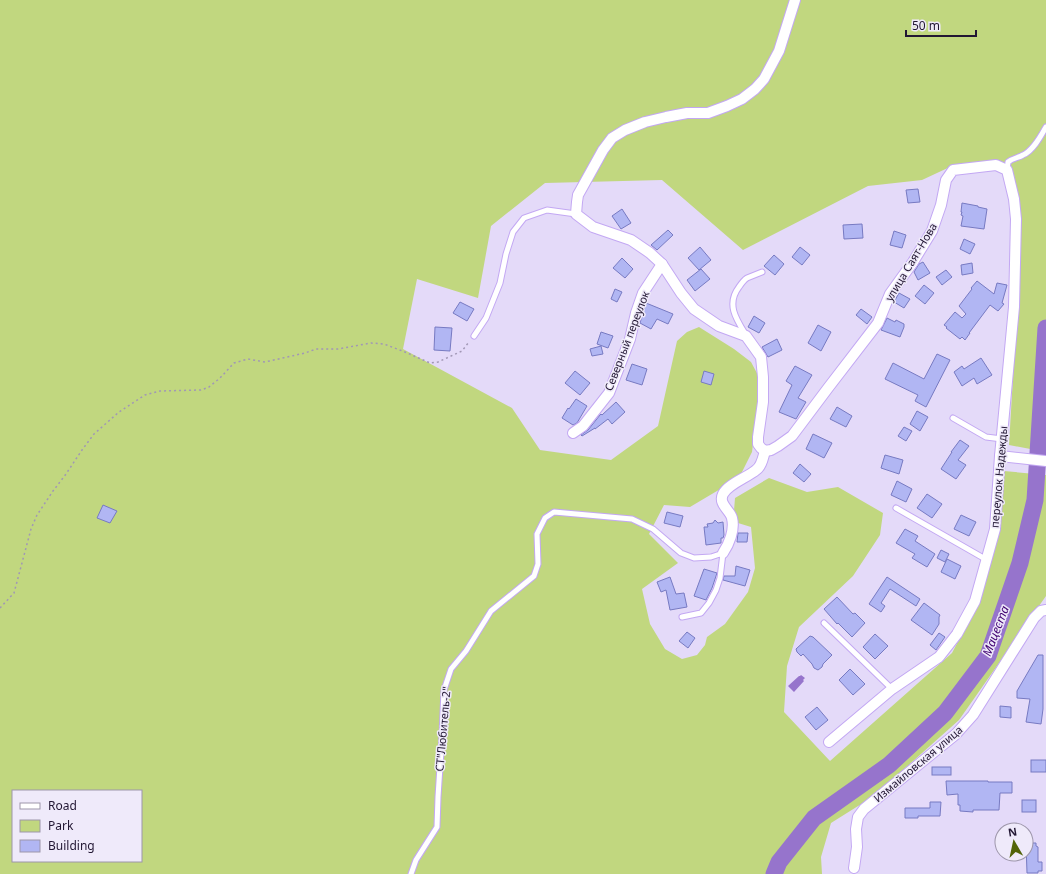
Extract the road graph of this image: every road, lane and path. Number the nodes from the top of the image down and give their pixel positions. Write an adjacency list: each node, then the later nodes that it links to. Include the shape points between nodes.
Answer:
1 (794, 0): 4 (street, via 780,51 764,79 755,89 742,99 708,113 687,113 645,122 612,138 578,195)
2 (1046, 127): 3 (lane, via 1038,142 1025,155 1008,162)
3 (1007, 170): 11 (street, переулок Надежды, via 1016,219 1014,307); 12 (street, улица Саят-Нова, via 996,164 953,170 946,180 932,231 890,294 878,324 792,436 771,450)
4 (576, 214): 5 (street, via 592,227 631,240 650,252); 7 (lane, via 547,210 524,218 513,232 500,283 486,318)
5 (662, 264): 8 (street, via 694,309 719,326); 10 (street, Северный переулок, via 643,293 630,339 608,393 582,426)
6 (762, 272): 8 (lane, via 746,278 734,293 732,302 736,320)
7 (474, 336): 18 (path, via 462,351 438,362 430,363 384,344 372,343 338,349 316,348 265,362 248,359 234,363 220,378 201,390 160,391 145,395 119,412 94,434 53,491 31,529 14,593)
8 (746, 336): 12 (street, via 761,357 763,402 758,444)
9 (953, 418): 11 (lane, via 986,437)
10 (573, 433)
11 (1002, 439): 13 (street, переулок Надежды)
12 (765, 451): 16 (street, via 756,470 737,482 722,497 734,525 728,546)
13 (1000, 456): 14 (street); 17 (street, переулок Надежды, via 995,529)
14 (1046, 461)
15 (896, 508): 17 (lane)
16 (723, 553): 20 (lane, via 720,578 709,603 701,613); 25 (lane, СТ"Любитель-2", via 694,558 681,553 653,530 632,519 554,512 545,518 537,534 538,564 534,576 491,611 466,651 451,669 444,690 437,827 416,860)
17 (987, 560): 22 (street, переулок Надежды, via 975,601 957,634 939,657)
18 (0, 608)
19 (1046, 610): 24 (street, Измайловская улица, via 1042,610 1034,618 973,715 956,734 858,817)
20 (682, 617)
21 (824, 624): 22 (lane)
22 (892, 689): 23 (street, переулок Надежды)
23 (829, 742)
24 (854, 868)
25 (411, 874)

